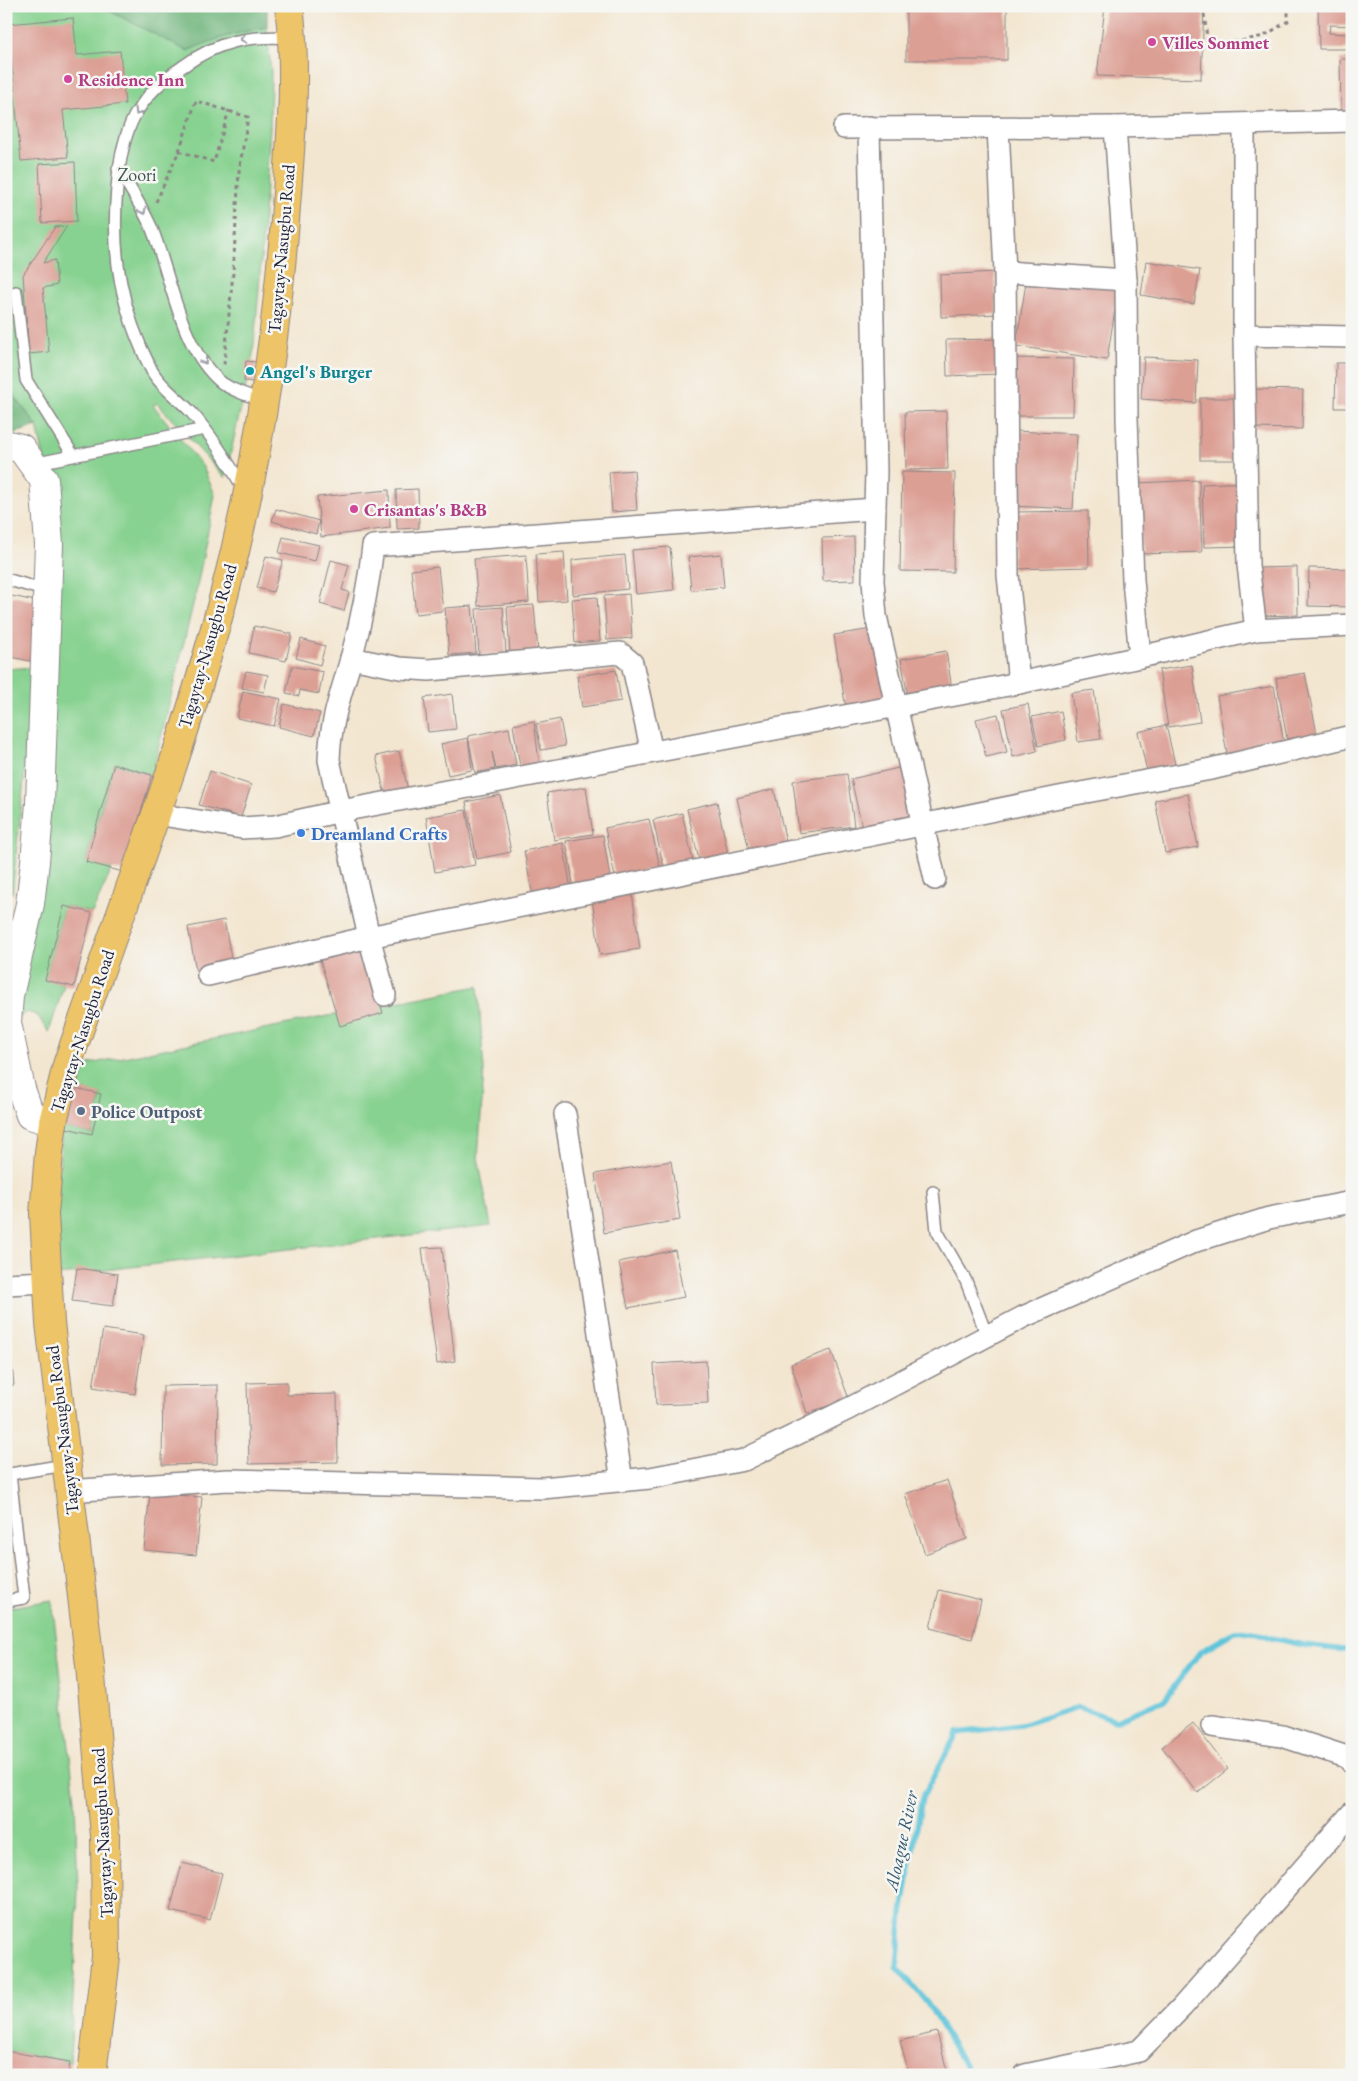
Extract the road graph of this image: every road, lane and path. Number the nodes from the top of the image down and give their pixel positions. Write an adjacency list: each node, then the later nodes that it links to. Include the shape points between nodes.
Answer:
1 (289, 6): 4 (main road, Tagaytay-Nasugbu Road)
2 (1203, 6): 3 (path, via 1208,44 1264,36 1288,21)
3 (1288, 6)
4 (292, 38): 13 (lane, one-way to 13, via 241,38 222,44 162,80 134,117); 21 (main road, Tagaytay-Nasugbu Road, via 288,186)
5 (229, 110): 12 (path, via 196,101); 12 (path, via 214,162); 20 (path, via 248,116 239,171)
6 (1352, 121): 7 (street)
7 (1244, 124): 10 (street); 18 (street)
8 (869, 127): 9 (street); 11 (street); 27 (street)
9 (998, 127): 10 (street); 15 (street)
10 (1115, 127): 16 (street)
11 (844, 128)
12 (178, 151): 14 (path, via 156,202)
13 (118, 169): 14 (lane); 22 (lane, via 114,237 117,269 126,305 153,372)
14 (140, 206): 20 (lane, one-way to 20, via 152,228 184,325 199,354)
15 (1005, 272): 16 (street); 34 (street, via 1008,575)
16 (1126, 280): 32 (street, via 1127,428 1133,580)
17 (16, 292): 24 (lane, via 26,380)
18 (1244, 335): 19 (street); 31 (street, via 1248,565)
19 (1352, 337)
20 (223, 383): 21 (lane)
21 (266, 401): 26 (main road, Tagaytay-Nasugbu Road)
22 (205, 429): 24 (lane); 26 (lane, via 219,446)
23 (6, 448): 25 (street, via 9,445 21,448)
24 (73, 455): 25 (lane)
25 (33, 464): 29 (street, via 44,480 49,544)
26 (247, 496): 39 (main road, Tagaytay-Nasugbu Road, via 222,603)
27 (875, 509): 33 (street, via 373,546); 35 (street, via 873,581 876,616)
28 (6, 579): 29 (lane)
29 (47, 591): 43 (street, via 35,862 30,904)
30 (1352, 625): 31 (street)
31 (1256, 630): 32 (street)
32 (1140, 657): 34 (street)
33 (351, 658): 37 (street, via 429,670 620,653 632,664); 38 (street, via 330,737 329,760)
34 (1019, 683): 35 (street)
35 (896, 706): 37 (street); 40 (street)
36 (1352, 736): 40 (street, via 1211,769)
37 (652, 752): 38 (street)
38 (341, 811): 39 (street, via 275,826 242,828); 42 (street)
39 (156, 814): 48 (main road, Tagaytay-Nasugbu Road, via 67,1065)
40 (924, 826): 41 (street); 42 (street)
41 (935, 879)
42 (369, 937): 44 (street); 45 (street)
43 (12, 953): 46 (street)
44 (208, 975)
45 (385, 995)
46 (7, 1023): 48 (street, via 30,1115)
47 (565, 1114): 55 (street)
48 (54, 1122): 51 (main road, Tagaytay-Nasugbu Road, via 44,1214)
49 (933, 1192): 53 (lane, via 937,1231 966,1281)
50 (1352, 1202): 53 (street, via 1269,1218 1196,1242 1023,1317)
51 (46, 1282): 52 (street); 54 (main road, Tagaytay-Nasugbu Road)
52 (6, 1284)
53 (987, 1336): 55 (street, via 744,1460)
54 (65, 1465): 56 (main road, Tagaytay-Nasugbu Road); 57 (lane, via 10,1474 24,1598)
55 (622, 1481): 56 (street, via 542,1488 228,1480)
56 (68, 1491): 61 (main road, Tagaytay-Nasugbu Road, via 90,1665 105,1836 106,1957)
57 (6, 1600)
58 (1212, 1726): 59 (street, via 1282,1736 1347,1757)
59 (1352, 1763)
60 (1352, 1813): 62 (street, via 1182,2007 1138,2051)
61 (92, 2075)
62 (1025, 2075)

